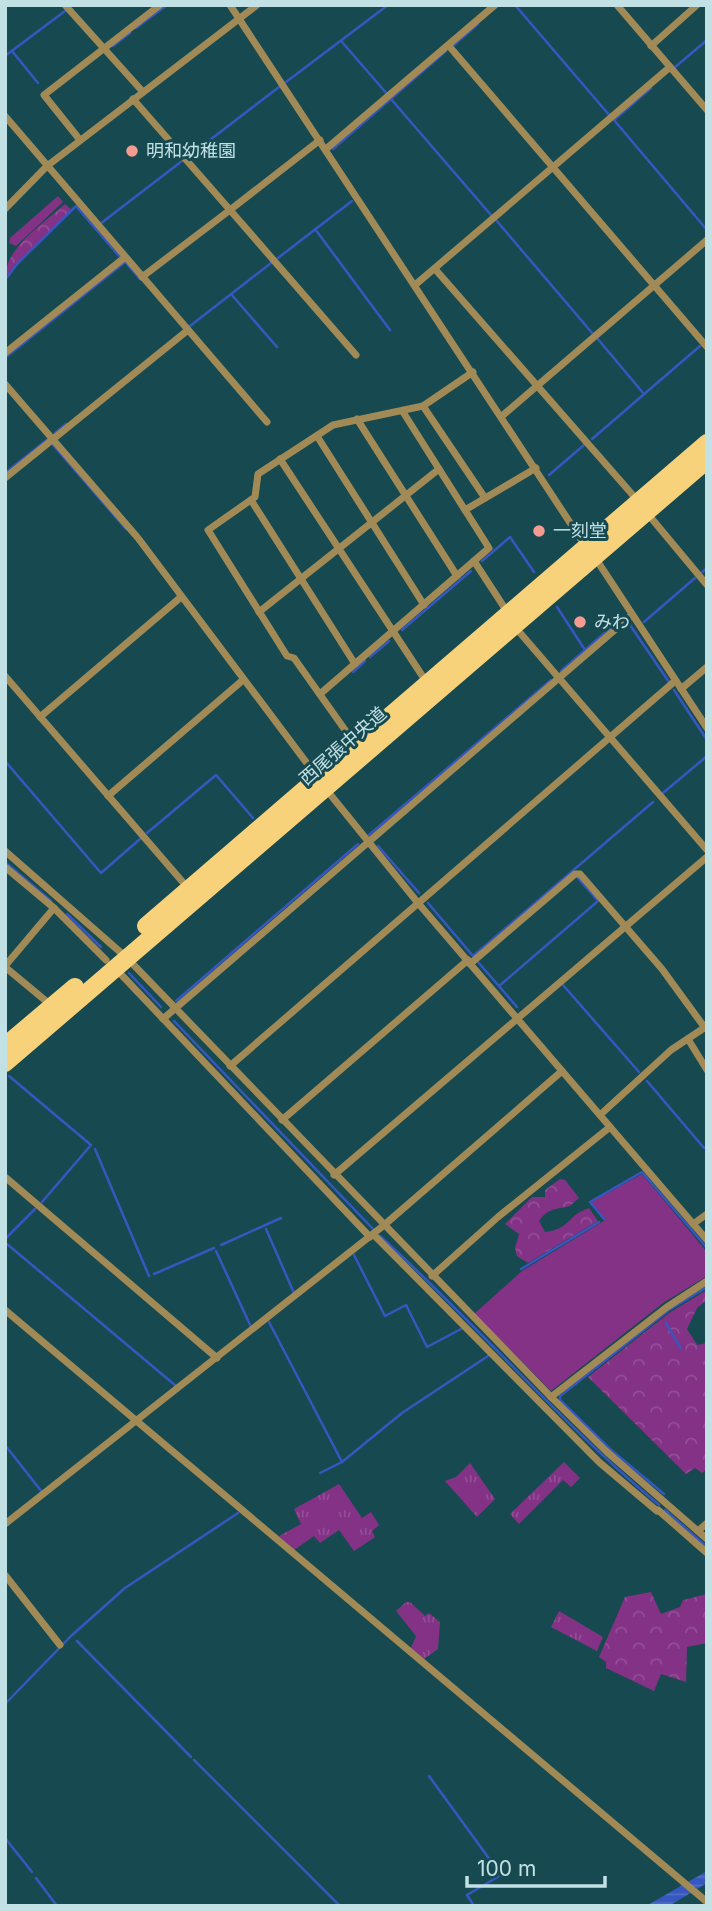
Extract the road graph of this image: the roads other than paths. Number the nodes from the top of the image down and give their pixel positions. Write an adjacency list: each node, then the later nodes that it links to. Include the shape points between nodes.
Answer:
1 (65, 5): 11 (street)
2 (160, 5): 11 (street)
3 (230, 5): 8 (street)
4 (257, 5): 8 (street)
5 (495, 5): 9 (street)
6 (617, 5): 10 (street)
7 (697, 5): 10 (street)
8 (240, 18): 13 (street); 17 (street)
9 (449, 46): 19 (street); 21 (street)
10 (651, 46): 12 (street)
11 (104, 49): 13 (street); 18 (street, via 44,95)
12 (670, 67): 15 (street); 21 (street)
13 (143, 92): 14 (street)
14 (133, 99): 18 (street); 23 (street)
15 (707, 110)
16 (5, 116): 20 (street)
17 (320, 140): 19 (street); 23 (street)
18 (80, 141): 20 (street)
19 (326, 149): 28 (street)
20 (47, 166): 22 (street); 25 (street)
21 (553, 169): 26 (street); 29 (street)
22 (5, 209)
23 (230, 209): 27 (street); 33 (street)
24 (707, 240): 29 (street)
25 (124, 258): 27 (street); 32 (street)
26 (435, 269): 28 (street); 36 (street)
27 (142, 277): 30 (street)
28 (415, 285): 34 (street)
29 (654, 286): 31 (street); 36 (street)
30 (188, 330): 41 (street); 43 (street)
31 (707, 347)
32 (5, 353)
33 (356, 355)
34 (473, 372): 37 (street); 39 (street)
35 (5, 384): 43 (street)
36 (537, 387): 39 (street); 53 (street)
37 (423, 405): 38 (street); 51 (street)
38 (403, 412): 40 (street); 48 (street)
39 (502, 416): 47 (street)
40 (357, 419): 42 (street, via 333,425); 50 (street)
41 (267, 422)
42 (317, 436): 45 (street); 55 (street)
43 (52, 439): 49 (street); 62 (street, via 138,538)
44 (707, 443): 53 (main road, 西尾張中央道)
45 (280, 459): 52 (street, via 258,474); 56 (street)
46 (707, 460): 53 (main road, 西尾張中央道)
47 (536, 468): 51 (street); 57 (street)
48 (439, 469): 50 (street); 54 (street)
49 (5, 478)
50 (406, 495): 55 (street); 59 (street)
51 (485, 498): 54 (street)
52 (251, 500): 60 (street); 64 (street, via 208,530)
53 (643, 507): 57 (main road, 西尾張中央道); 61 (street)
54 (465, 510): 58 (street, via 489,548)
55 (372, 522): 56 (street); 63 (street)
56 (339, 549): 60 (street); 67 (street)
57 (590, 552): 65 (street); 66 (main road, 西尾張中央道)
58 (474, 561): 59 (street); 66 (street)
59 (457, 576): 63 (street)
60 (301, 578): 64 (street); 68 (street)
61 (707, 585)
62 (181, 597): 72 (street); 79 (street)
63 (424, 605): 67 (street)
64 (259, 611): 78 (street, via 287,656 294,658)
65 (632, 615): 71 (street); 73 (street)
66 (512, 620): 71 (street); 74 (main road, 西尾張中央道); 83 (main road, 西尾張中央道)
67 (394, 632): 68 (street); 74 (street)
68 (355, 664): 78 (street)
69 (707, 667): 76 (street)
70 (5, 676): 75 (street)
71 (559, 678): 81 (street); 85 (street)
72 (243, 680): 83 (street); 84 (street)
73 (675, 681): 76 (street); 81 (street)
74 (427, 682): 82 (main road, 西尾張中央道)
75 (13, 686): 77 (street); 79 (street)
76 (681, 689): 80 (street)
77 (5, 691)
78 (320, 694): 82 (street)
79 (40, 717): 84 (street)
80 (707, 728)
81 (610, 737): 86 (street); 91 (street)
82 (355, 744): 83 (main road, 西尾張中央道)
83 (321, 783): 85 (street); 90 (main road, 西尾張中央道); 94 (main road, 西尾張中央道)
84 (108, 796): 90 (street)
85 (368, 843): 91 (street); 98 (street)
86 (707, 850)
87 (5, 851): 94 (street, via 76,911)
88 (707, 857): 93 (street)
89 (5, 867): 92 (street)
90 (189, 889): 94 (main road, 西尾張中央道)
91 (418, 903): 95 (street); 105 (street)
92 (54, 908): 94 (street); 96 (street)
93 (626, 926): 95 (street, via 580,874 575,874); 100 (street); 101 (street)
94 (117, 959): 97 (main road, 西尾張中央道); 98 (street); 99 (street); 104 (main road, 西尾張中央道)
95 (469, 962): 100 (street); 109 (street)
96 (5, 966): 97 (street)
97 (52, 1006): 103 (main road, 西尾張中央道)
98 (175, 1009): 99 (street); 105 (street)
99 (163, 1019): 116 (street)
100 (517, 1019): 107 (street); 111 (street)
101 (706, 1027): 102 (street)
102 (688, 1039): 106 (street); 108 (street)
103 (5, 1046)
104 (5, 1063)
105 (230, 1066): 109 (street)
106 (707, 1070)
107 (562, 1071): 108 (street); 115 (street)
108 (600, 1115): 110 (street)
109 (282, 1120): 111 (street)
110 (610, 1127): 114 (street); 118 (street)
111 (334, 1175): 115 (street)
112 (5, 1177): 121 (street)
113 (707, 1214): 114 (street)
114 (693, 1224): 117 (street)
115 (383, 1226): 116 (street); 118 (street)
116 (371, 1236): 121 (street); 125 (street, via 599,1462)
117 (707, 1240)
118 (432, 1276): 122 (street)
119 (707, 1281): 122 (street)
120 (5, 1310): 123 (street)
121 (218, 1358): 123 (street)
122 (551, 1397): 124 (street)
123 (138, 1421): 127 (street); 133 (street)
124 (665, 1503): 125 (street); 128 (street)
125 (656, 1511): 130 (street)
126 (707, 1523): 128 (street)
127 (5, 1524)
128 (698, 1531): 129 (street)
129 (707, 1539)
130 (707, 1553)
131 (5, 1575): 132 (street)
132 (60, 1645)
133 (707, 1902)

